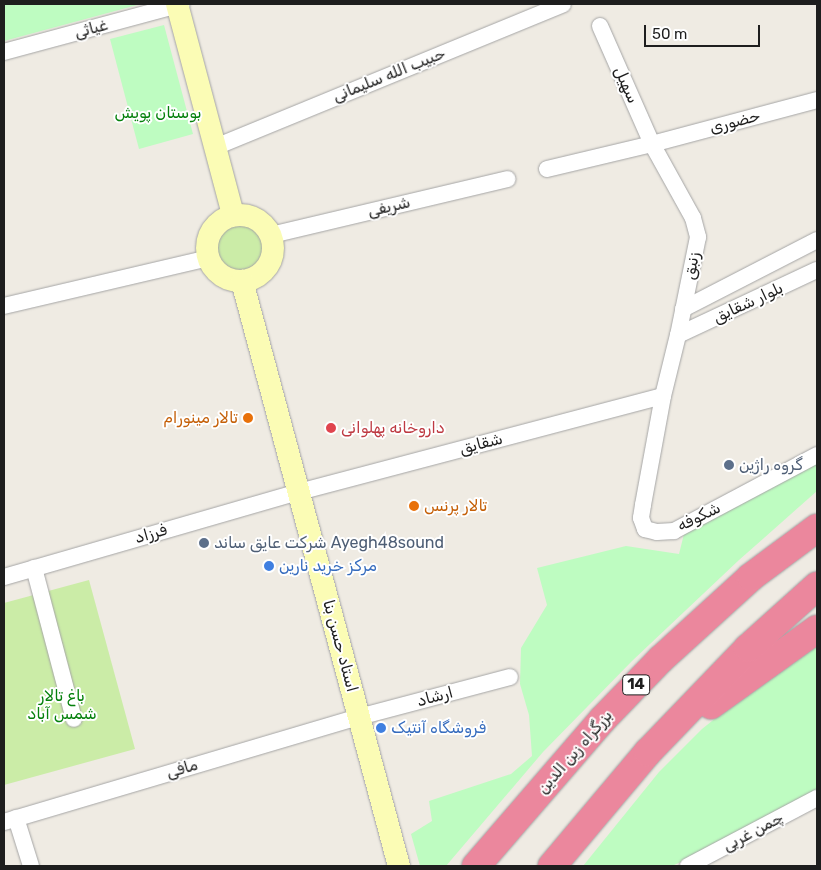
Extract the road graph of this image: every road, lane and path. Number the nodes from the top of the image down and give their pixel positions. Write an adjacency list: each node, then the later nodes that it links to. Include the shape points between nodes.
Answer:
1 (179, 4): 4 (street, غیاثی); 7 (main road)
2 (563, 4): 7 (street, حبیب الله سلیمانی)
3 (600, 26): 6 (street, سهیل)
4 (4, 52)
5 (817, 100): 6 (street, حضوری)
6 (652, 144): 8 (street); 17 (street, زنبق, via 693,218 698,237)
7 (215, 147): 10 (main road)
8 (547, 170)
9 (507, 179): 11 (street, شریفی)
10 (233, 215): 11 (main road, via 255,217); 13 (main road, via 223,219 209,236)
11 (271, 235): 15 (main road, via 273,254 269,264 262,273)
12 (817, 240): 17 (street, بلوار شقایق)
13 (208, 258): 15 (main road, via 221,275); 16 (street)
14 (817, 270): 18 (street, بلوار شقایق)
15 (242, 281): 21 (main road, استاد حسن بنا)
16 (4, 306)
17 (683, 310): 18 (street, زنبق)
18 (678, 335): 19 (street, زنبق)
19 (663, 396): 20 (street, شکوفه, via 641,518 644,529 674,531); 21 (street, شقایق)
20 (817, 455)
21 (299, 492): 24 (street, فرزاد); 30 (main road, استاد حسن بنا)
22 (817, 510): 26 (highway)
23 (817, 528): 26 (highway, بزرگراه زین الدین / 14)
24 (34, 568): 25 (street, فرزاد); 31 (street)
25 (4, 577)
26 (751, 577): 37 (highway, بزرگراه زین الدین / 14, via 661,659 602,720)
27 (817, 586): 32 (highway, via 748,648)
28 (817, 629): 32 (highway)
29 (510, 677): 30 (street, ارشاد)
30 (359, 717): 34 (street, مافی); 36 (main road, استاد حسن بنا)
31 (74, 719)
32 (648, 752): 38 (highway)
33 (817, 798): 39 (street, چمن غربی)
34 (10, 820): 35 (street)
35 (32, 866)
36 (399, 866)
37 (476, 866)
38 (552, 866)
39 (688, 866)

